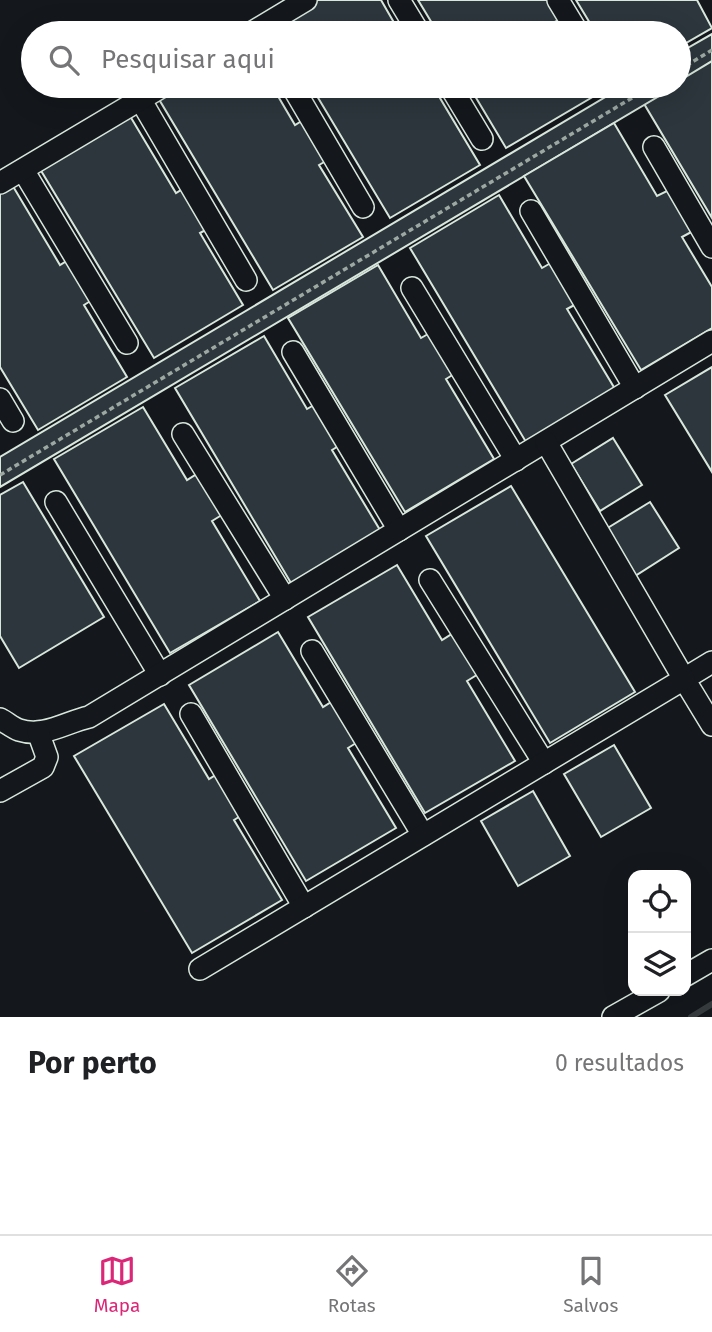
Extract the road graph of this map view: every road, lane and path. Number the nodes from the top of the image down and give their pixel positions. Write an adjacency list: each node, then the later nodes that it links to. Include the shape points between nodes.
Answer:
1 (306, 0): 4 (lane)
2 (399, 0): 5 (lane)
3 (558, 0): 6 (lane)
4 (274, 21)
5 (412, 21)
6 (571, 21)
7 (712, 50): 8 (path)
8 (691, 63)
9 (299, 98): 17 (lane)
10 (457, 98): 13 (lane)
11 (632, 98): 31 (path)
12 (141, 99): 15 (lane); 20 (lane)
13 (482, 139)
14 (654, 147): 19 (lane)
15 (23, 170): 16 (lane); 23 (lane)
16 (0, 183)
17 (363, 207)
18 (531, 211): 25 (lane)
19 (712, 247)
20 (246, 280)
21 (412, 288): 30 (lane)
22 (712, 341): 25 (lane)
23 (127, 344)
24 (293, 352): 33 (lane)
25 (635, 388): 29 (lane)
26 (0, 399): 27 (lane)
27 (13, 421)
28 (183, 434): 35 (lane)
29 (546, 442): 30 (lane); 39 (lane)
30 (516, 460): 33 (lane)
31 (0, 475)
32 (56, 502): 38 (lane)
33 (400, 530): 35 (lane)
34 (430, 580): 44 (lane)
35 (285, 599): 38 (lane)
36 (312, 651): 46 (lane)
37 (712, 662): 39 (lane)
38 (160, 675): 43 (lane, via 89,717)
39 (684, 679): 42 (lane); 44 (lane)
40 (191, 714): 47 (lane)
41 (0, 719): 43 (lane, via 19,730)
42 (712, 725)
43 (38, 732): 45 (lane, via 47,757 43,766)
44 (544, 763): 46 (lane)
45 (0, 791)
46 (424, 835): 47 (lane)
47 (304, 906): 49 (lane)
48 (712, 960): 50 (lane)
49 (200, 968)
50 (691, 972)
51 (650, 996): 52 (lane)
52 (613, 1017)

